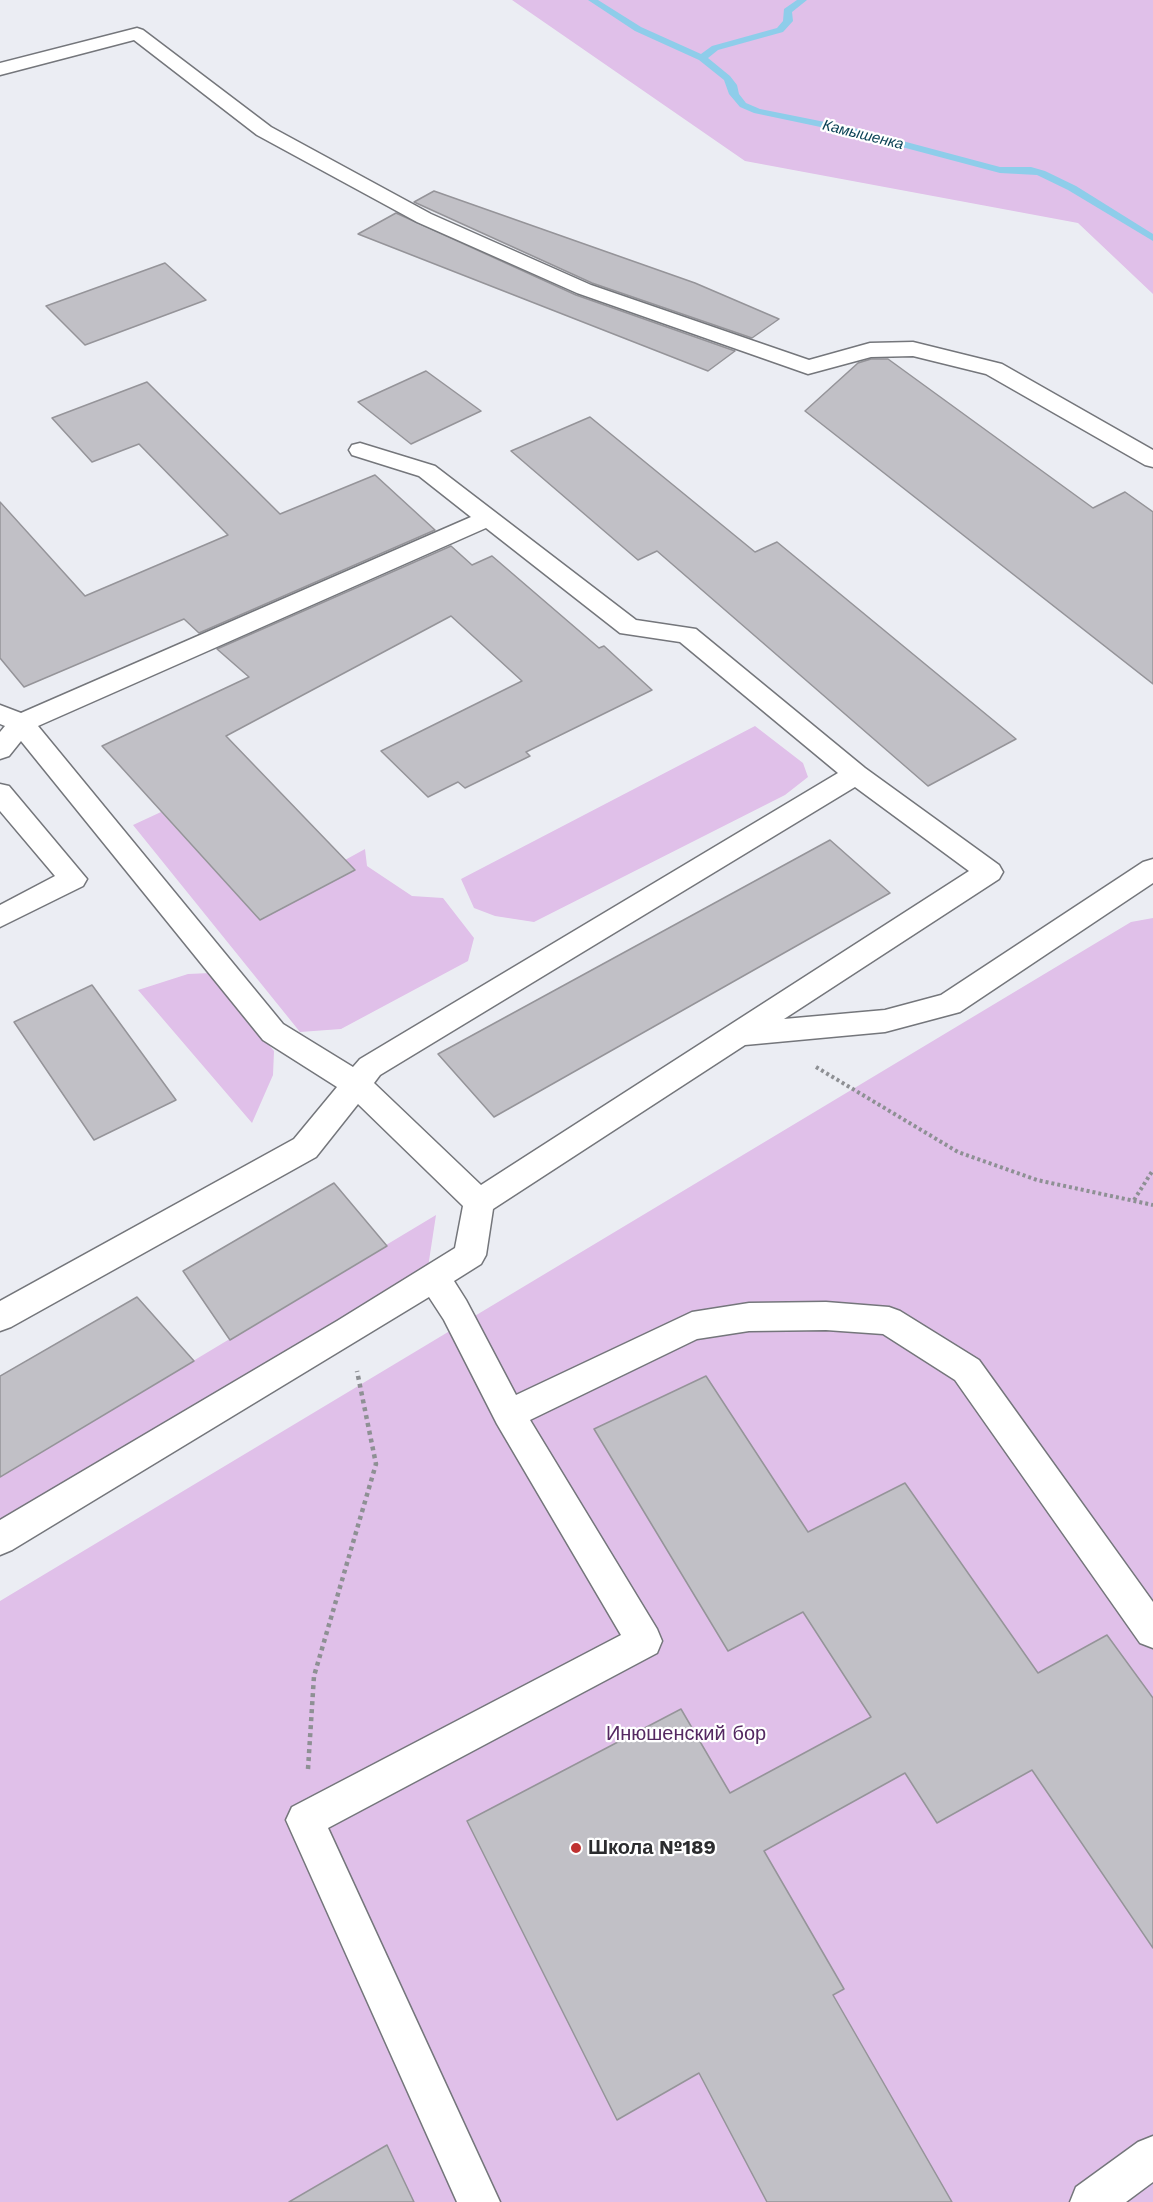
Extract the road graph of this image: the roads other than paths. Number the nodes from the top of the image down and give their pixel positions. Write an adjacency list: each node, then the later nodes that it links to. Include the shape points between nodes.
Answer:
1 (0, 69): 3 (lane, via 137,34 264,130 424,218 584,289 808,367 870,350 913,349 994,369)
2 (360, 450): 4 (lane, via 426,471)
3 (1153, 460)
4 (488, 518): 5 (lane); 7 (lane, via 629,627 687,635)
5 (11, 719): 6 (lane); 12 (lane, via 273,1032)
6 (0, 750)
7 (856, 774): 11 (lane, via 989,872); 12 (lane, via 370,1067)
8 (0, 793): 10 (lane, via 73,879)
9 (1153, 869): 11 (lane, via 950,1004 885,1021)
10 (0, 917)
11 (750, 1033): 13 (lane)
12 (356, 1084): 13 (lane); 15 (lane, via 305,1148)
13 (479, 1202): 14 (lane, via 470,1256)
14 (434, 1278): 16 (lane); 17 (lane)
15 (0, 1317)
16 (509, 1414): 18 (lane, via 692,1326 749,1317 826,1316 889,1321 968,1370); 20 (lane, via 644,1641 305,1820)
17 (0, 1539)
18 (1153, 1631)
19 (1153, 2157): 21 (lane)
20 (479, 2202)
21 (1090, 2202)

